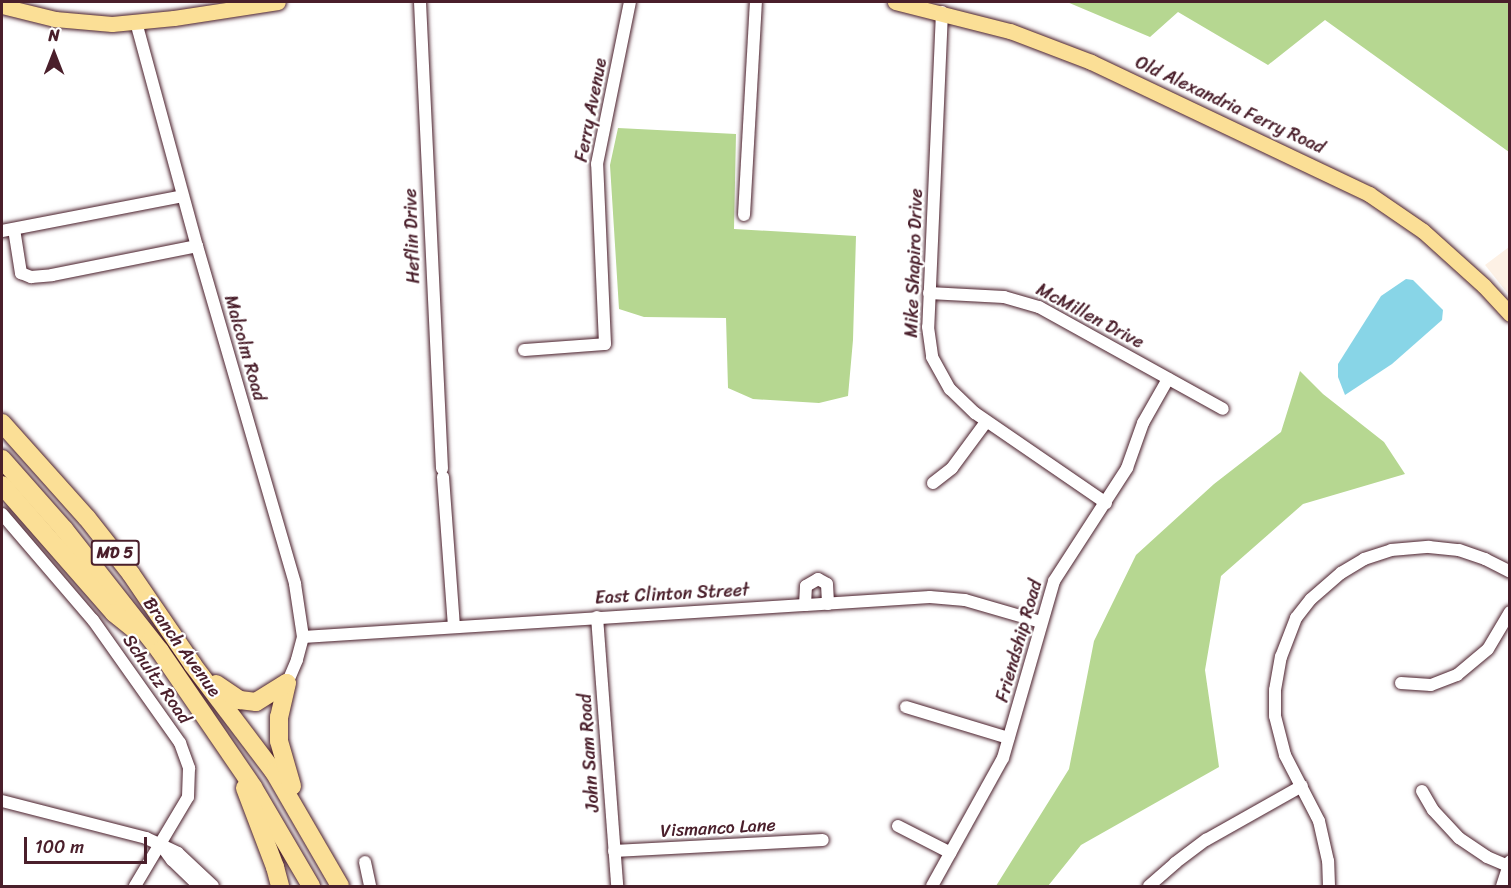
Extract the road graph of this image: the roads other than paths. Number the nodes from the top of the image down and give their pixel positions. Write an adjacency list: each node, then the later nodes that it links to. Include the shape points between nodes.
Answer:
1 (278, 2): 6 (main road)
2 (420, 2): 34 (street, Heflin Drive, via 442,473)
3 (630, 2): 16 (street, Ferry Avenue, via 596,179 605,344)
4 (756, 2): 11 (street)
5 (895, 2): 8 (main road, Old Alexandria Ferry Road)
6 (250, 4): 9 (main road)
7 (2, 6): 9 (main road, via 74,22)
8 (942, 12): 14 (street, Mike Shapiro Drive); 15 (main road, Old Alexandria Ferry Road, via 1010,31 1091,62 1369,194 1423,231)
9 (136, 22): 10 (street, Malcolm Road)
10 (183, 196): 12 (street); 13 (street, Malcolm Road)
11 (744, 214)
12 (8, 230): 13 (street, via 21,273 31,277)
13 (196, 246): 35 (street, Malcolm Road, via 296,584)
14 (929, 293): 17 (street, McMillen Drive, via 1027,302); 20 (street, Mike Shapiro Drive, via 932,357 950,389)
15 (1509, 314)
16 (524, 350)
17 (1168, 379): 18 (street, McMillen Drive); 26 (street, Friendship Road, via 1143,423 1127,468)
18 (1222, 409)
19 (2, 417): 22 (highway)
20 (986, 422): 24 (street, via 952,468); 26 (street, Mike Shapiro Drive)
21 (2, 423): 22 (highway, Branch Avenue / MD 5)
22 (25, 451): 37 (highway, Branch Avenue / MD 5, via 87,518 131,574)
23 (2, 459): 36 (highway, Branch Avenue / MD 5)
24 (933, 483)
25 (2, 485): 36 (highway, via 114,613)
26 (1106, 503): 33 (street, Friendship Road, via 1054,581)
27 (2, 514): 48 (street, Schultz Road, via 93,620 180,744 189,768 188,797)
28 (1509, 572): 43 (street, via 1459,550 1401,548 1364,559 1335,576 1311,599 1296,618 1286,641 1275,690 1278,733)
29 (828, 604): 30 (street, East Clinton Street); 30 (street, via 827,584 818,579 807,582); 33 (street, East Clinton Street, via 950,598)
30 (805, 605): 32 (street, East Clinton Street)
31 (1509, 612): 39 (street, via 1488,649 1457,675 1431,685)
32 (597, 617): 34 (street, East Clinton Street); 49 (street, John Sam Road)
33 (1041, 622): 41 (street, Friendship Road)
34 (454, 627): 35 (street, East Clinton Street)
35 (303, 638): 38 (street, Malcolm Road)
36 (160, 651): 42 (highway, Branch Avenue / MD 5)
37 (193, 665): 38 (highway, via 240,700 256,702); 51 (highway, Branch Avenue / MD 5, via 274,772)
38 (287, 683): 51 (highway, via 279,717 279,741 286,772)
39 (1401, 683)
40 (906, 707): 41 (street)
41 (1008, 738): 50 (street, Friendship Road, via 998,768)
42 (234, 758): 57 (highway); 58 (highway, Branch Avenue / MD 5)
43 (1302, 786): 63 (street, via 1206,840); 64 (street, via 1318,821 1328,861)
44 (1422, 791): 53 (street, via 1433,810 1459,838 1487,857)
45 (2, 801): 48 (street)
46 (898, 826): 50 (street)
47 (824, 840): 49 (street, Vismanco Lane)
48 (161, 844): 54 (street, Schultz Road); 55 (street); 56 (street, via 178,853)
49 (615, 851): 61 (street, John Sam Road)
50 (951, 853): 62 (street, Friendship Road)
51 (324, 858): 59 (highway, Branch Avenue / MD 5)
52 (365, 862): 60 (street)
53 (1509, 863): 65 (street)
54 (135, 886)
55 (199, 886)
56 (213, 886)
57 (280, 886)
58 (310, 886)
59 (340, 886)
60 (370, 886)
61 (617, 886)
62 (932, 886)
63 (1149, 886)
64 (1329, 886)
65 (1502, 886)

